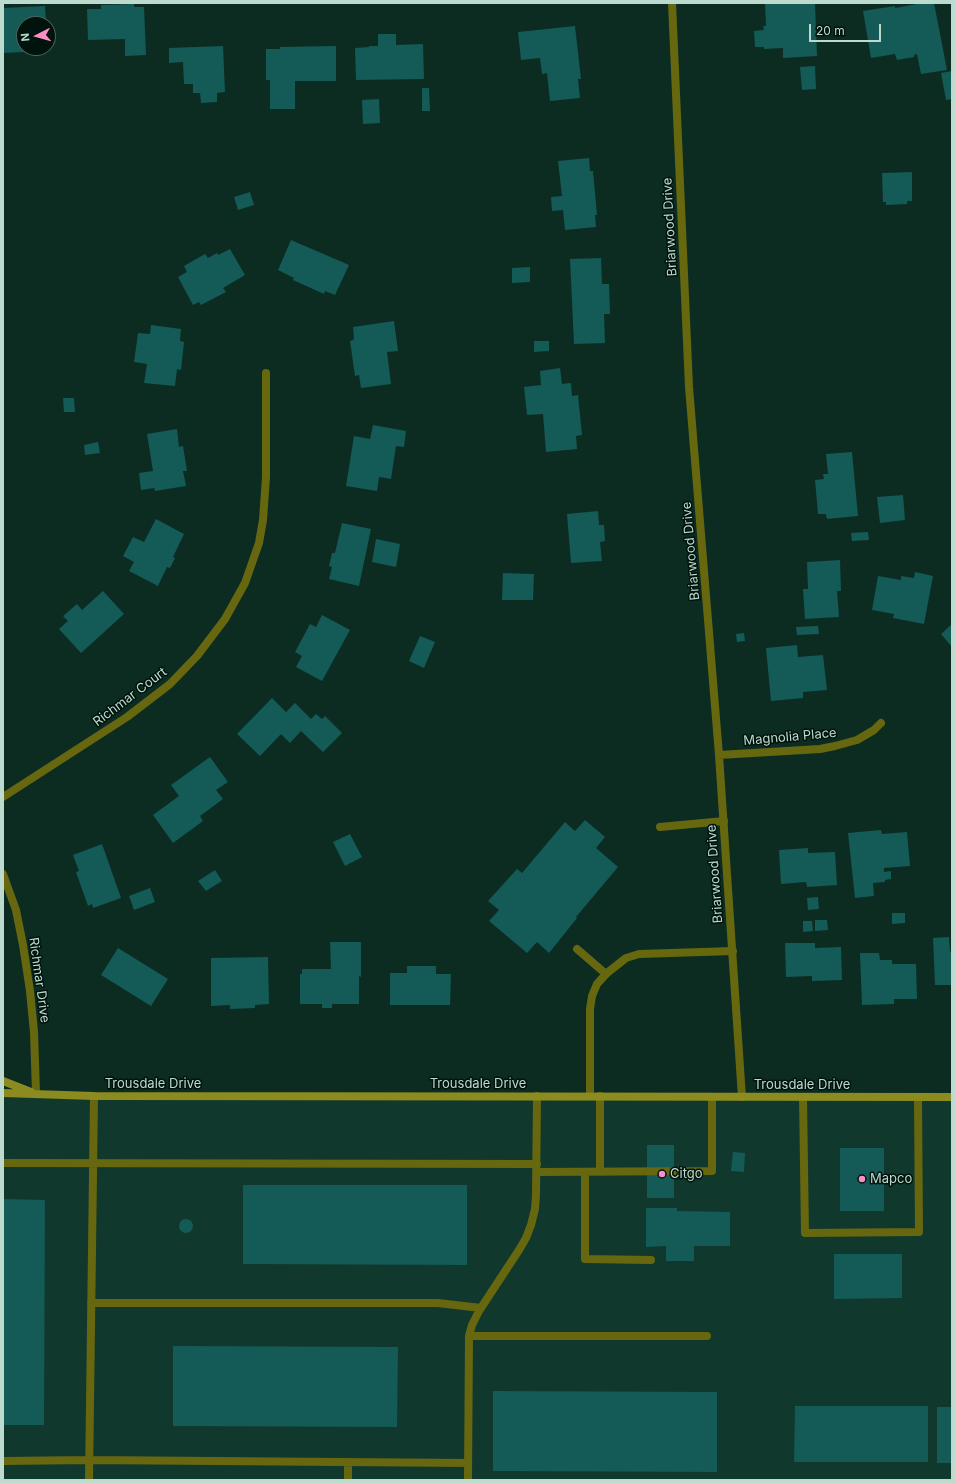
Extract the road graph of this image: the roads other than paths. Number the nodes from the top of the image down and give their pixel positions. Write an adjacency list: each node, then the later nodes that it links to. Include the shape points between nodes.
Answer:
1 (672, 3): 4 (street, Briarwood Drive, via 690,387)
2 (266, 373): 5 (street, Richmar Court, via 266,477 263,520 259,543 248,576 225,620 197,656 165,688 127,717)
3 (882, 723): 4 (street, Magnolia Place, via 862,738 820,749)
4 (719, 755): 6 (street, Briarwood Drive)
5 (3, 797)
6 (724, 821): 7 (street); 10 (street, Briarwood Drive)
7 (660, 827)
8 (3, 874): 14 (street, Richmar Drive, via 16,910 30,991)
9 (577, 949): 11 (street)
10 (733, 950): 11 (street, via 639,954 626,958); 20 (street, Briarwood Drive)
11 (606, 974): 17 (street, via 597,984 590,1009)
12 (3, 1081): 14 (street)
13 (3, 1093): 14 (street, Trousdale Drive)
14 (36, 1093): 15 (street, Trousdale Drive)
15 (94, 1096): 16 (street, Trousdale Drive); 24 (street)
16 (537, 1096): 17 (street, Trousdale Drive); 26 (street)
17 (590, 1096): 18 (street, Trousdale Drive)
18 (600, 1096): 19 (street, Trousdale Drive); 28 (street)
19 (712, 1096): 20 (street, Trousdale Drive); 28 (street, via 712,1171)
20 (742, 1097): 21 (street, Trousdale Drive)
21 (803, 1097): 22 (street, Trousdale Drive); 22 (street, via 805,1234 919,1232)
22 (918, 1097): 23 (street, Trousdale Drive)
23 (952, 1097)
24 (93, 1162): 25 (street); 26 (street); 30 (street)
25 (3, 1164)
26 (537, 1168): 27 (street); 31 (street, via 534,1209 526,1238)
27 (585, 1172): 28 (street); 29 (street, via 585,1260)
28 (600, 1172)
29 (651, 1260)
30 (91, 1303): 31 (street, via 438,1303); 34 (street)
31 (482, 1308): 32 (street, via 472,1326)
32 (470, 1336): 33 (street); 37 (street)
33 (707, 1336)
34 (89, 1460): 35 (street); 36 (street); 38 (street)
35 (3, 1461)
36 (348, 1462): 37 (street); 39 (street)
37 (468, 1463): 40 (street)
38 (89, 1480)
39 (348, 1480)
40 (468, 1480)

